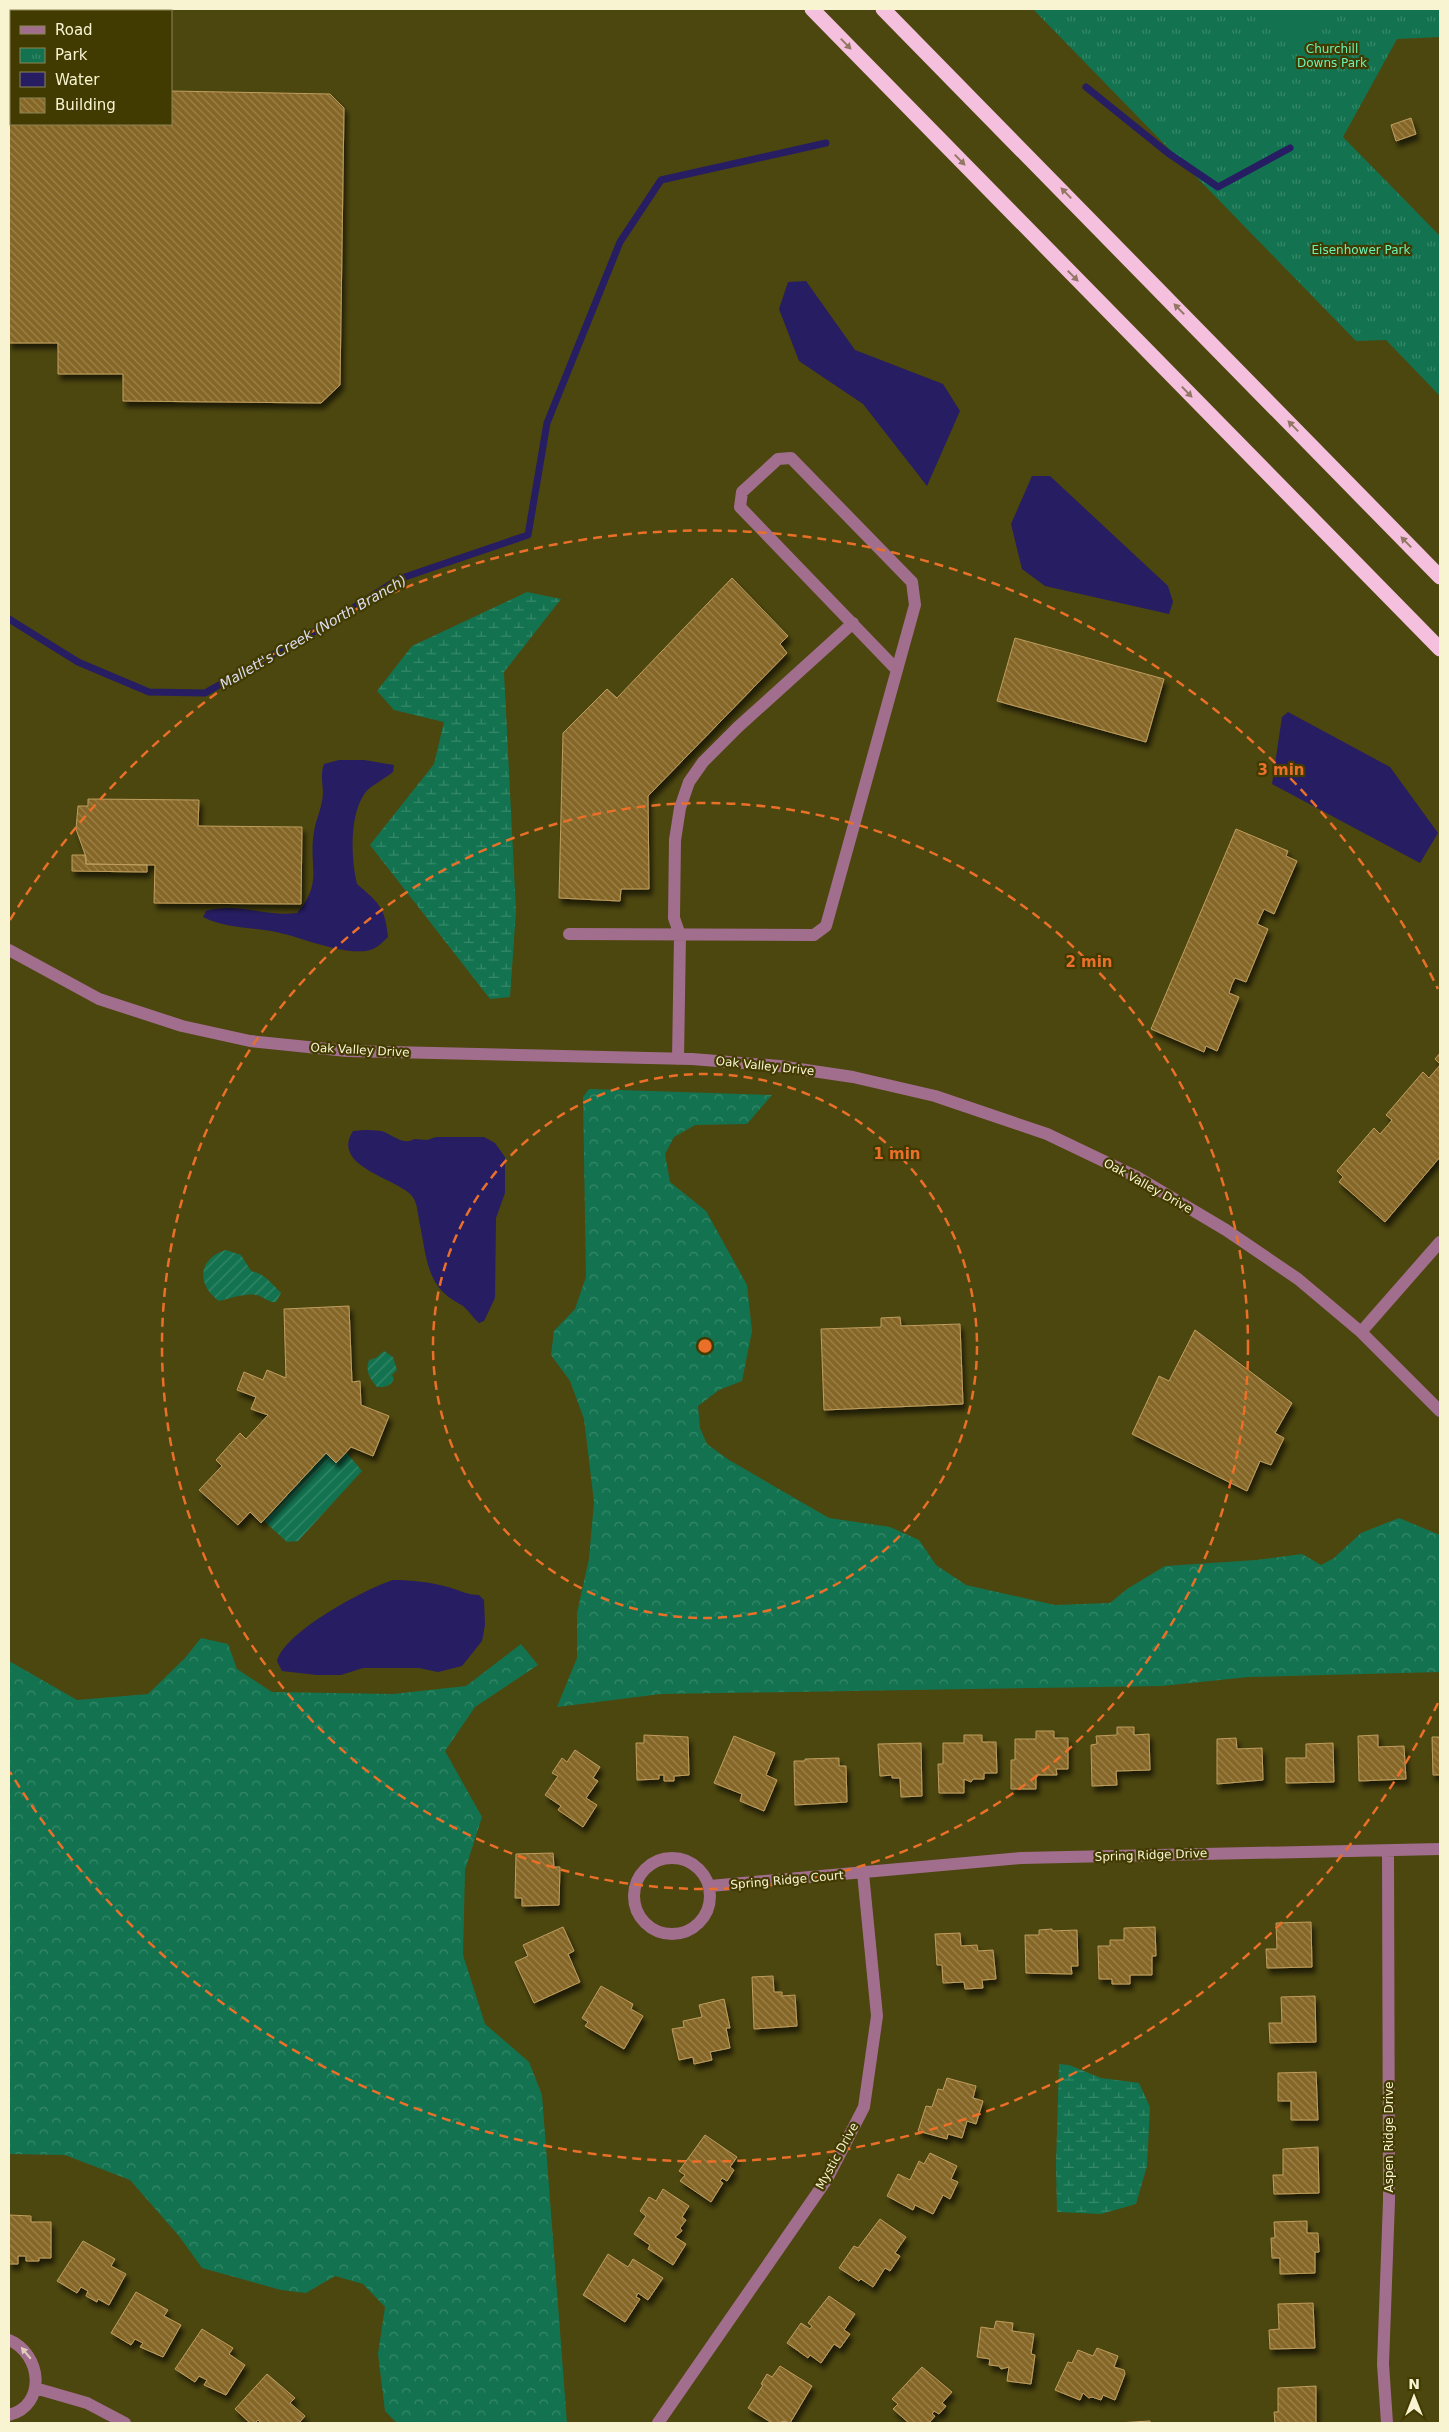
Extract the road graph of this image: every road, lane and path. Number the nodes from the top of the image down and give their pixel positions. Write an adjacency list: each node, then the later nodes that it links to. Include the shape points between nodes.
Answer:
1 (812, 9): 5 (highway, one-way to 5)
2 (883, 9): 3 (highway, one-way to 2)
3 (1440, 577)
4 (853, 622): 6 (street); 6 (street, via 740,507 742,492 778,458 791,458 912,582 915,605); 8 (street, via 738,727 703,762 689,782 680,808 675,840 674,918)
5 (1440, 649)
6 (897, 670): 8 (street, via 826,926 814,935)
7 (569, 934): 8 (street)
8 (680, 935): 10 (street)
9 (9, 950): 10 (street, Oak Valley Drive, via 99,999 182,1026 250,1041 347,1051)
10 (678, 1059): 12 (street, Oak Valley Drive, via 779,1066 853,1077 935,1096 1046,1134 1137,1177 1226,1230 1298,1279)
11 (1440, 1242): 12 (street)
12 (1361, 1332): 13 (street, Oak Valley Drive)
13 (1440, 1411)
14 (1440, 1849): 15 (street, Spring Ridge Drive)
15 (1388, 1852): 16 (street, Spring Ridge Drive, via 1021,1858); 23 (street, Aspen Ridge Drive, via 1389,2201 1383,2364)
16 (863, 1873): 17 (street, Spring Ridge Court); 22 (street, Mystic Drive, via 876,2016 864,2107 828,2179)
17 (710, 1886): 17 (street, via 700,1869 683,1858 665,1858 649,1865 637,1880 634,1899 638,1914 652,1929 670,1934 688,1931 704,1918 711,1902)
18 (9, 2340): 19 (street, one-way to 18, via 36,2372 30,2356)
19 (35, 2388): 20 (street, via 27,2403); 21 (street, via 87,2403)
20 (9, 2415)
21 (125, 2423)
22 (658, 2423)
23 (1387, 2423)

